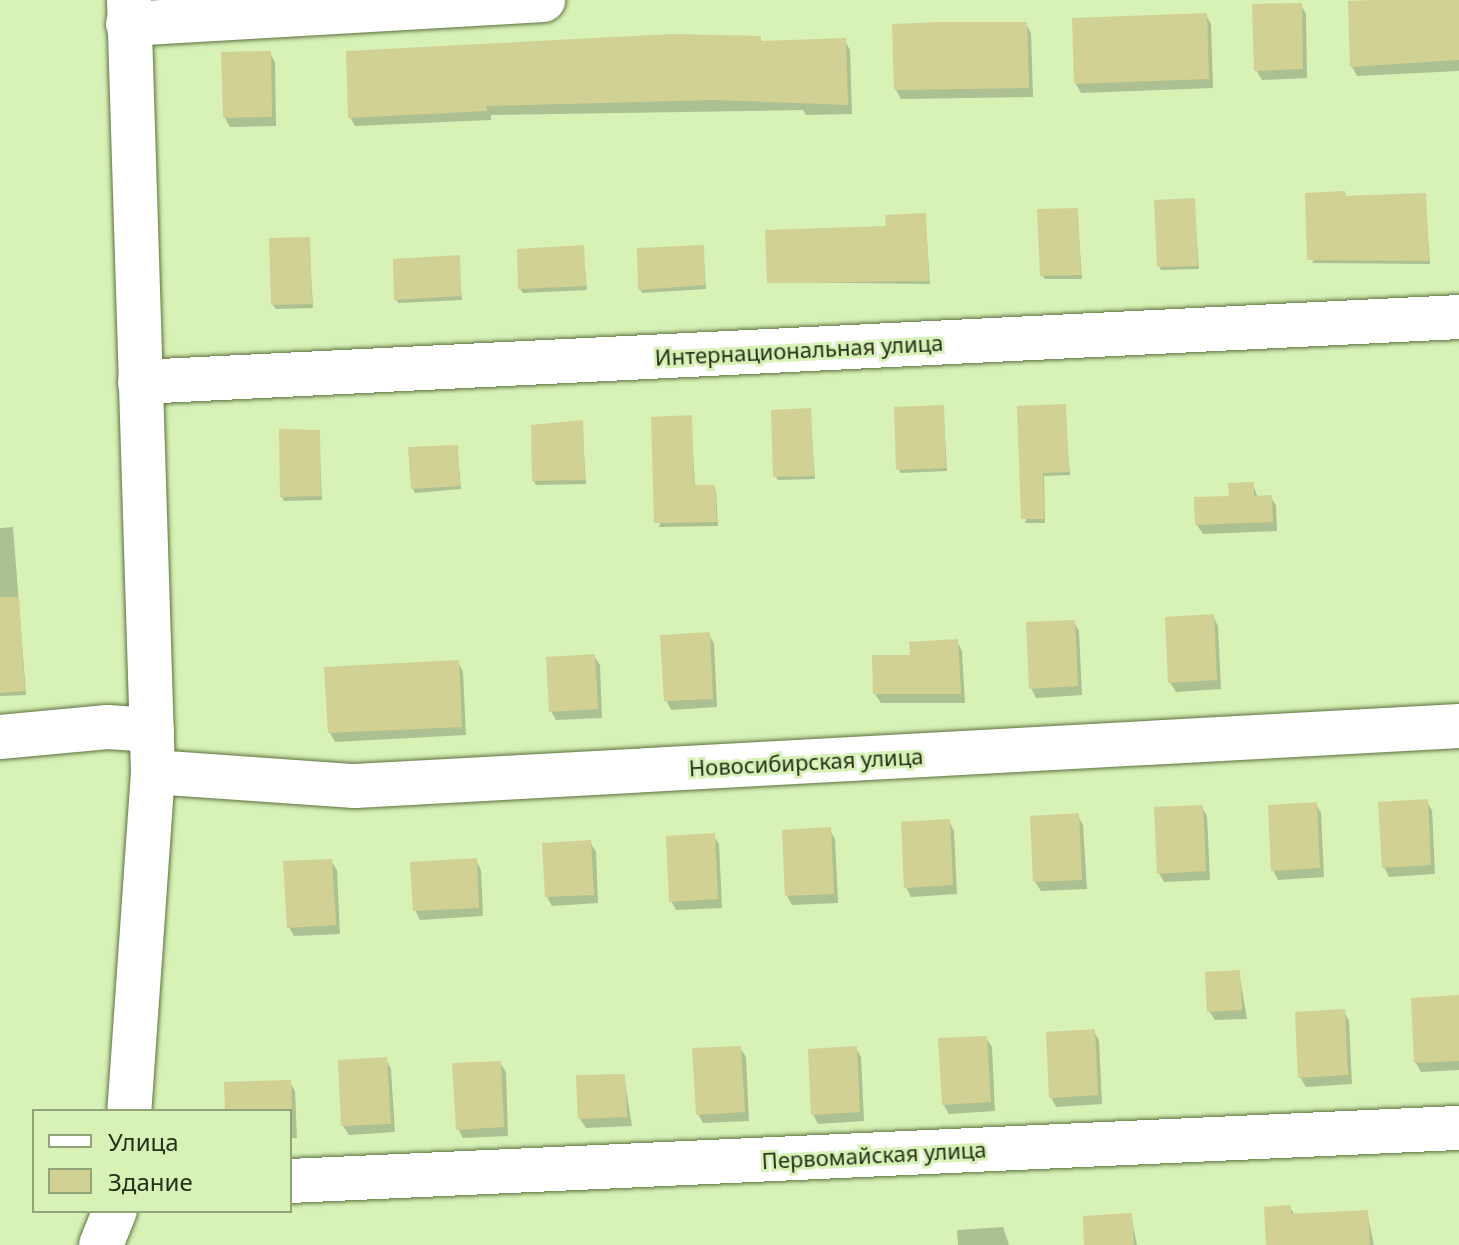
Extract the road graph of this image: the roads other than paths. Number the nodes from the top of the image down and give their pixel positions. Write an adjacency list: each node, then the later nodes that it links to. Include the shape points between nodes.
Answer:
1 (543, 0): 2 (street)
2 (129, 12): 4 (street)
3 (1459, 317): 4 (street, Интернациональная улица)
4 (140, 382): 7 (street)
5 (1459, 726): 7 (street, Новосибирская улица, via 355,786)
6 (0, 737): 7 (street, Новосибирская улица, via 108,727)
7 (152, 751): 8 (street)
8 (129, 1109)
9 (1459, 1128): 10 (street, Первомайская улица)
10 (292, 1181)
11 (114, 1213): 12 (street)
12 (101, 1245)

